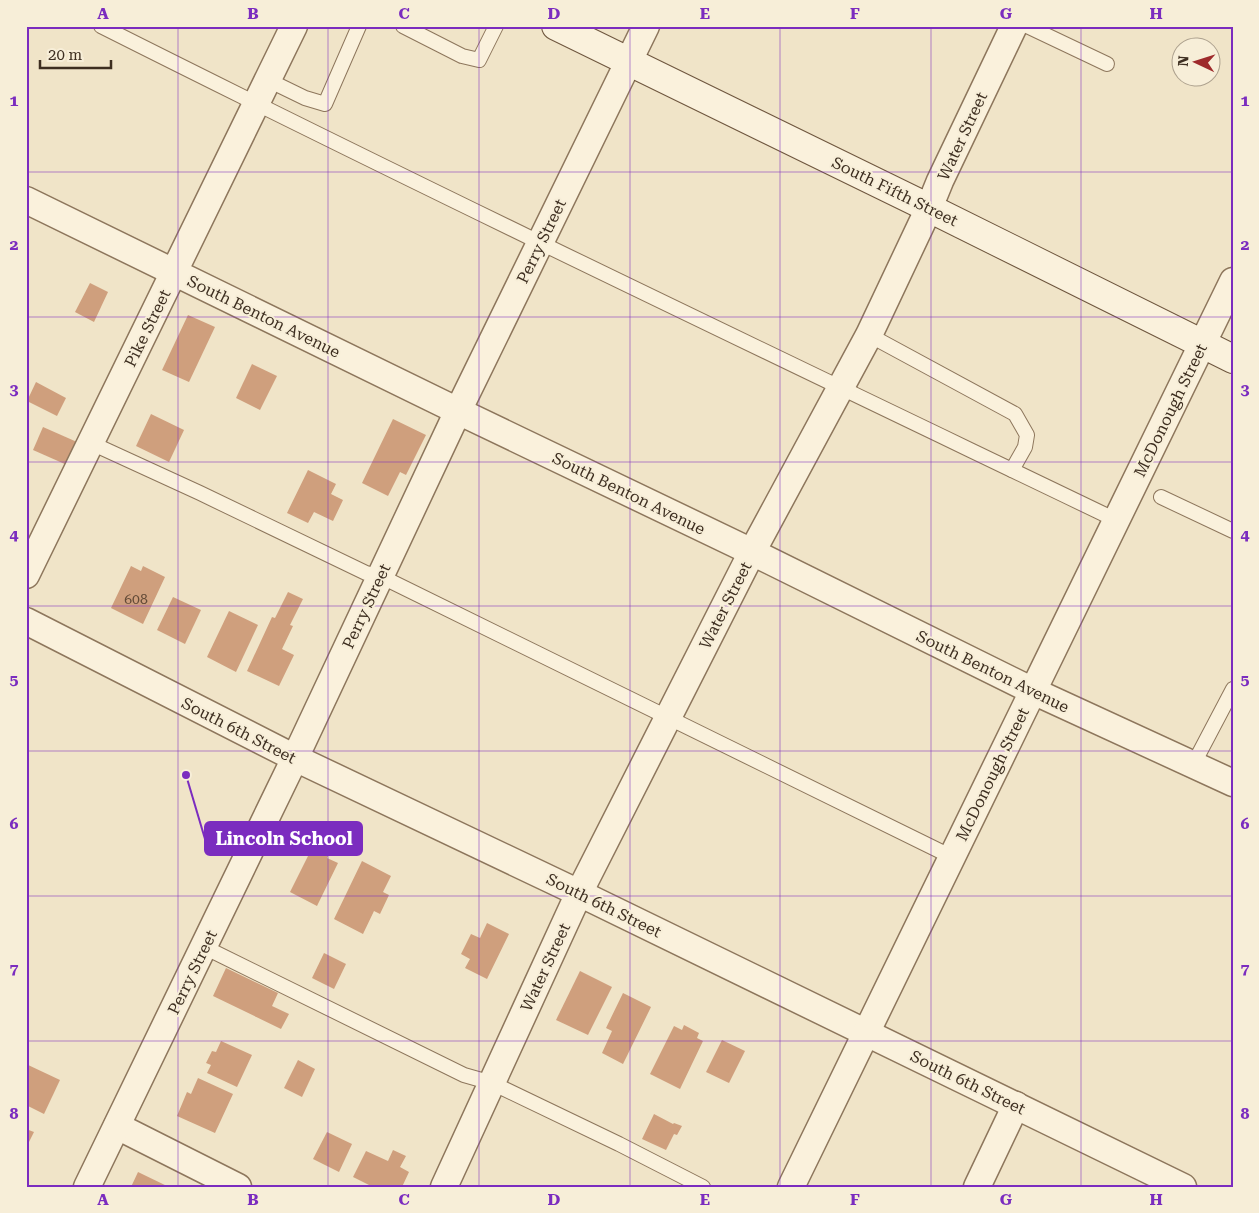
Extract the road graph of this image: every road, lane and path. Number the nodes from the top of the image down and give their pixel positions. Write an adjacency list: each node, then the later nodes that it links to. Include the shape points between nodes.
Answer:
1 (101, 26): 14 (lane)
2 (294, 26): 13 (street, Pike Street)
3 (359, 26): 13 (lane, via 325,104)
4 (403, 26): 5 (lane, via 462,56 479,60)
5 (496, 26)
6 (556, 26): 10 (main road, South Fifth Street)
7 (646, 26): 11 (street, Perry Street)
8 (1014, 26): 16 (street, Water Street)
9 (1026, 26): 12 (lane)
10 (585, 33): 11 (main road, South Fifth Street)
11 (629, 62): 16 (main road, South Fifth Street); 17 (street, Perry Street)
12 (1106, 64)
13 (268, 80): 14 (street, Pike Street)
14 (256, 104): 17 (lane); 18 (street, Pike Street)
15 (26, 200): 18 (street, South Benton Avenue)
16 (929, 208): 20 (street, Water Street); 21 (main road, South Fifth Street)
17 (540, 243): 23 (lane); 24 (street, Perry Street)
18 (174, 272): 24 (street, South Benton Avenue); 25 (street, Pike Street)
19 (1233, 281): 21 (street, McDonough Street)
20 (869, 335): 23 (street, Water Street); 26 (lane, via 1015,414 1027,435 1025,447)
21 (1202, 344): 22 (main road, South Fifth Street); 28 (street, McDonough Street)
22 (1233, 359)
23 (841, 387): 26 (lane); 30 (street, Water Street)
24 (458, 410): 30 (street, South Benton Avenue); 32 (street, Perry Street)
25 (91, 443): 31 (street, Pike Street); 32 (lane, via 366,573)
26 (1012, 470): 28 (lane)
27 (1161, 497): 29 (lane)
28 (1116, 520): 35 (street, McDonough Street)
29 (1233, 531)
30 (752, 552): 35 (street, South Benton Avenue); 36 (street, Water Street)
31 (26, 575)
32 (380, 576): 36 (lane); 37 (street, Perry Street)
33 (26, 620): 37 (street, South 6th Street)
34 (1233, 690): 38 (lane)
35 (1033, 691): 38 (street, South Benton Avenue); 40 (street, McDonough Street)
36 (668, 717): 40 (lane); 41 (street, Water Street)
37 (295, 758): 41 (street, South 6th Street); 42 (street, Perry Street)
38 (1194, 765): 39 (street, South Benton Avenue)
39 (1233, 783)
40 (952, 857): 43 (street, McDonough Street)
41 (579, 893): 43 (street, South 6th Street); 44 (street, Water Street)
42 (204, 947): 44 (lane, via 464,1074); 46 (street, Perry Street)
43 (866, 1032): 45 (street, South 6th Street); 51 (street, McDonough Street)
44 (492, 1083): 49 (street, Water Street); 50 (lane)
45 (1016, 1105): 52 (street); 53 (street, South 6th Street)
46 (117, 1126): 47 (street, Perry Street); 48 (street)
47 (87, 1187)
48 (238, 1187)
49 (444, 1187)
50 (703, 1187)
51 (791, 1187)
52 (978, 1187)
53 (1183, 1187)

